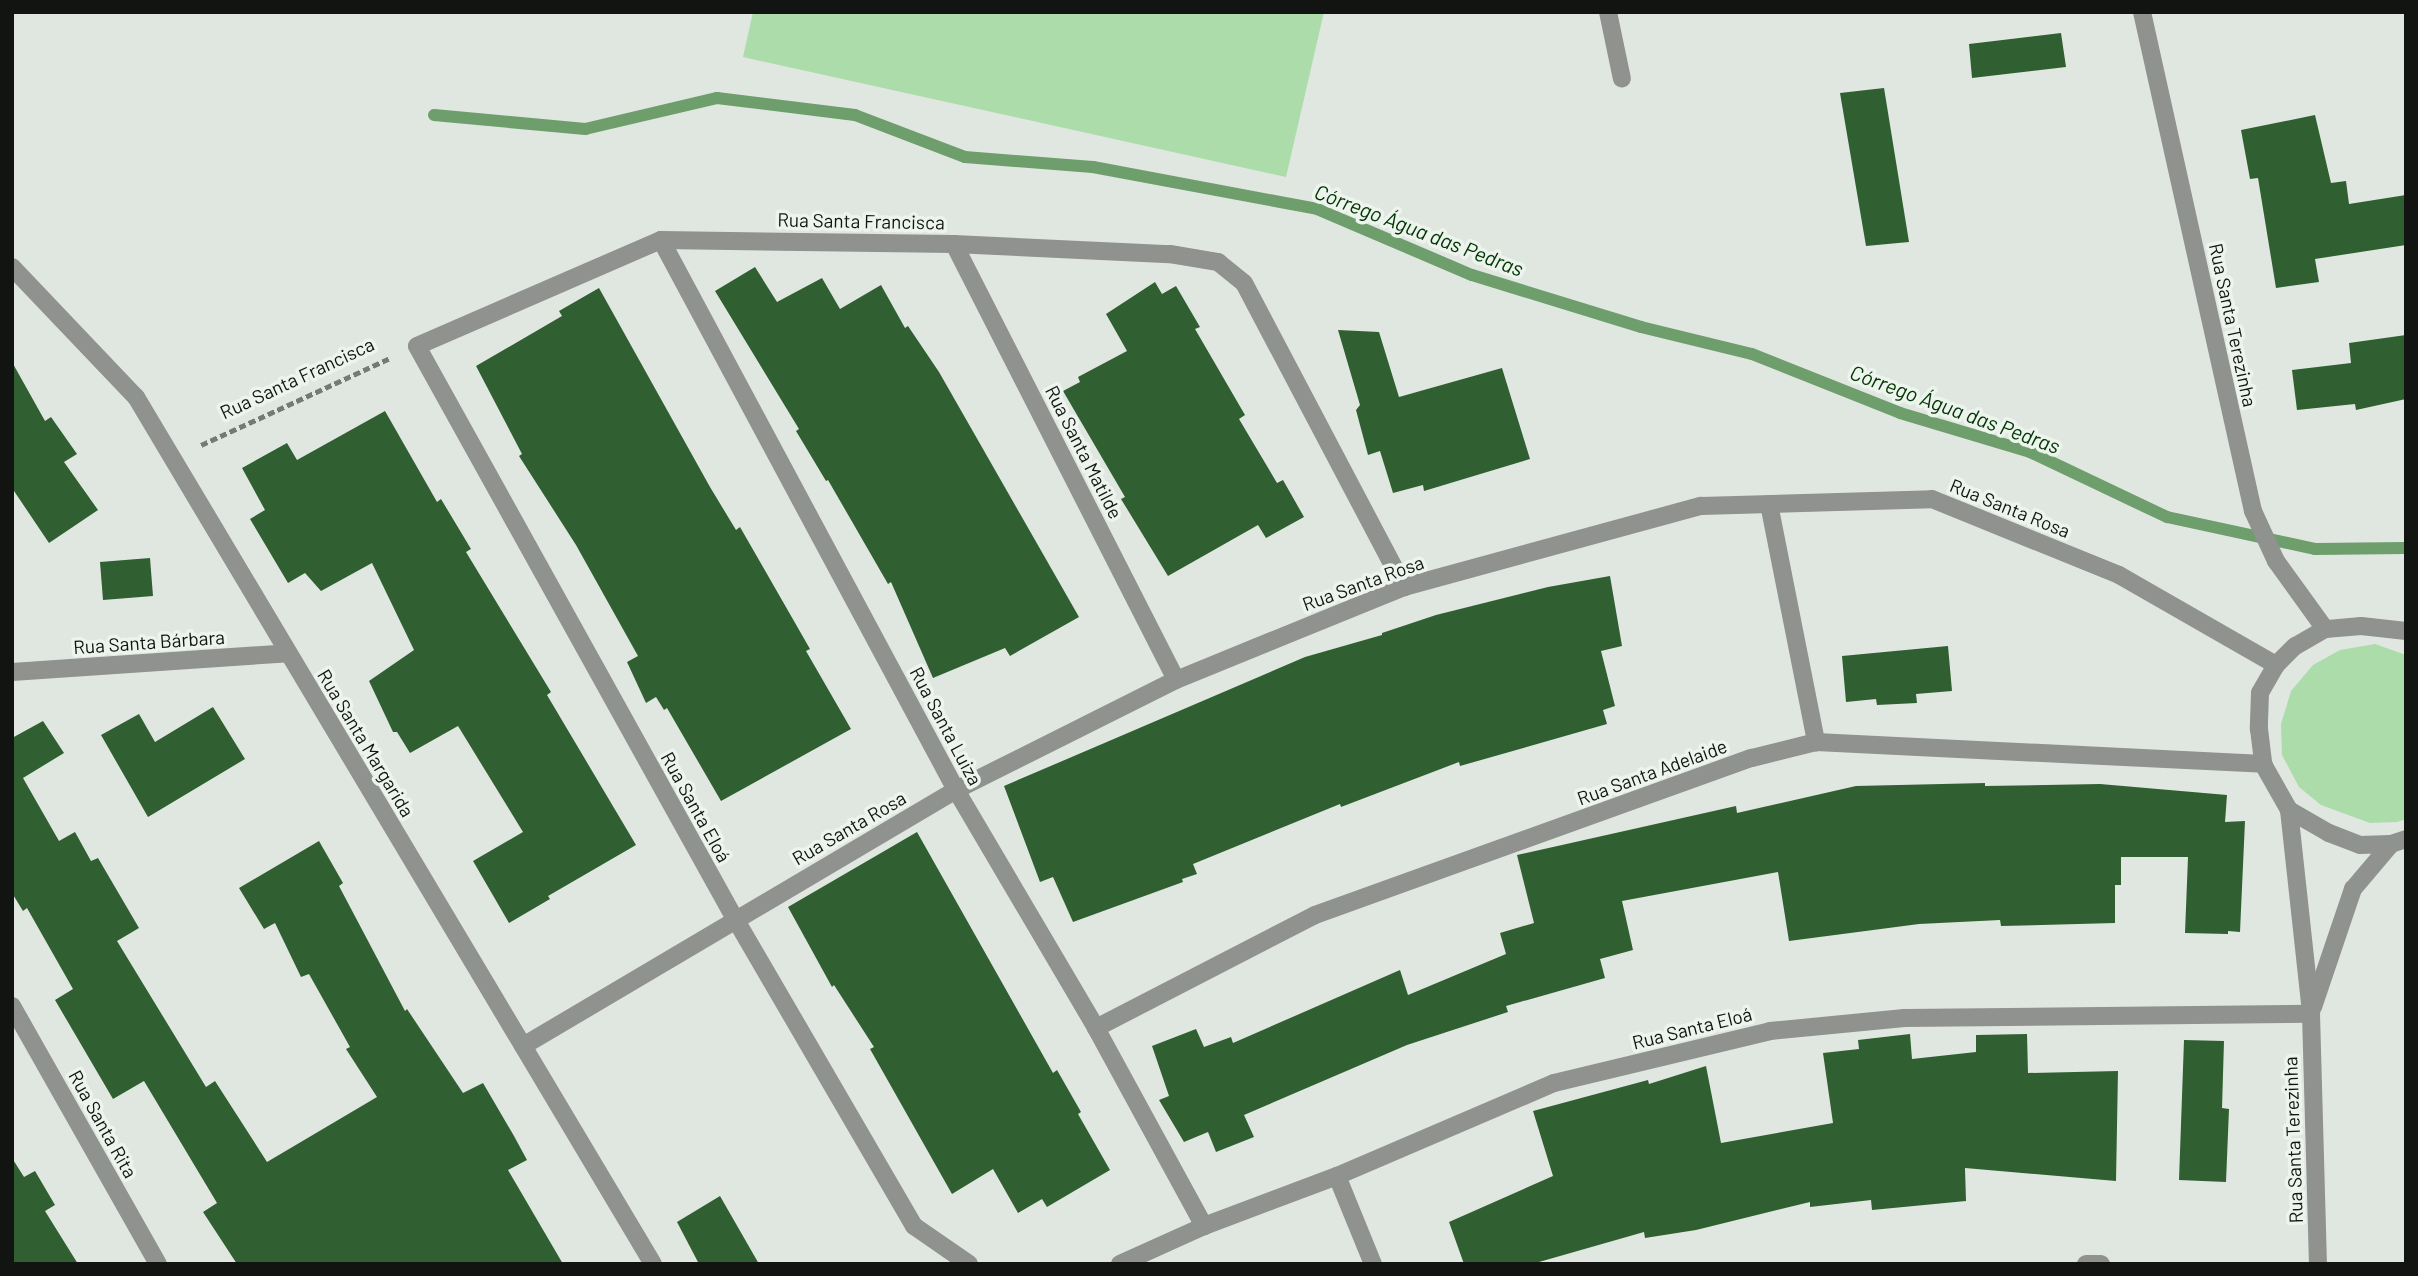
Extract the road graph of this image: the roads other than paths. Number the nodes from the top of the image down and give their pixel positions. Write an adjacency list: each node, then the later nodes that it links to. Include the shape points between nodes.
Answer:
1 (1608, 12): 3 (street)
2 (2142, 12): 10 (street, Rua Santa Terezinha, via 2253,512 2276,561)
3 (1622, 79)
4 (662, 240): 5 (street, Rua Santa Francisca); 7 (street, Rua Santa Francisca); 18 (street, Rua Santa Luiza)
5 (954, 244): 9 (street, Rua Santa Francisca, via 1170,254 1218,262 1244,283); 15 (street, Rua Santa Matilde)
6 (12, 267): 12 (street, Rua Santa Margarida, via 136,397)
7 (417, 346): 21 (street, Rua Santa Eloá)
8 (1769, 503): 9 (street, Rua Santa Rosa, via 1701,506); 13 (street, Rua Santa Rosa, via 1933,499 2119,575); 16 (street)
9 (1404, 587): 15 (street, Rua Santa Rosa)
10 (2325, 629): 11 (street, via 2361,625); 13 (street, via 2295,646)
11 (2406, 631)
12 (288, 653): 14 (street, Rua Santa Bárbara); 25 (street, Rua Santa Margarida)
13 (2276, 665): 17 (street, via 2260,693)
14 (12, 672)
15 (1176, 680): 18 (street, Rua Santa Rosa)
16 (1816, 743): 17 (street, Rua Santa Adelaide); 24 (street, Rua Santa Adelaide, via 1752,758 1315,915)
17 (2263, 764): 19 (street)
18 (956, 790): 21 (street, Rua Santa Rosa); 24 (street, Rua Santa Luiza)
19 (2289, 810): 20 (street, via 2329,834 2360,845); 23 (street, Rua Santa Terezinha)
20 (2398, 841): 23 (street, Rua Santa Terezinha, via 2353,889)
21 (735, 919): 25 (street, Rua Santa Rosa); 30 (street, Rua Santa Eloá, via 914,1226)
22 (12, 1006): 28 (street, Rua Santa Rita)
23 (2311, 1014): 26 (street, Rua Santa Eloá, via 1904,1018 1770,1031 1554,1083); 35 (street, Rua Santa Terezinha)
24 (1096, 1028): 27 (street, Rua Santa Luiza)
25 (523, 1046): 29 (street, Rua Santa Margarida)
26 (1337, 1176): 27 (street, Rua Santa Eloá); 32 (street)
27 (1204, 1226): 31 (street, Rua Santa Eloá)
28 (158, 1264)
29 (653, 1264)
30 (969, 1264)
31 (1121, 1264)
32 (1373, 1264)
33 (2086, 1264): 34 (street)
34 (2101, 1264)
35 (2318, 1264)

